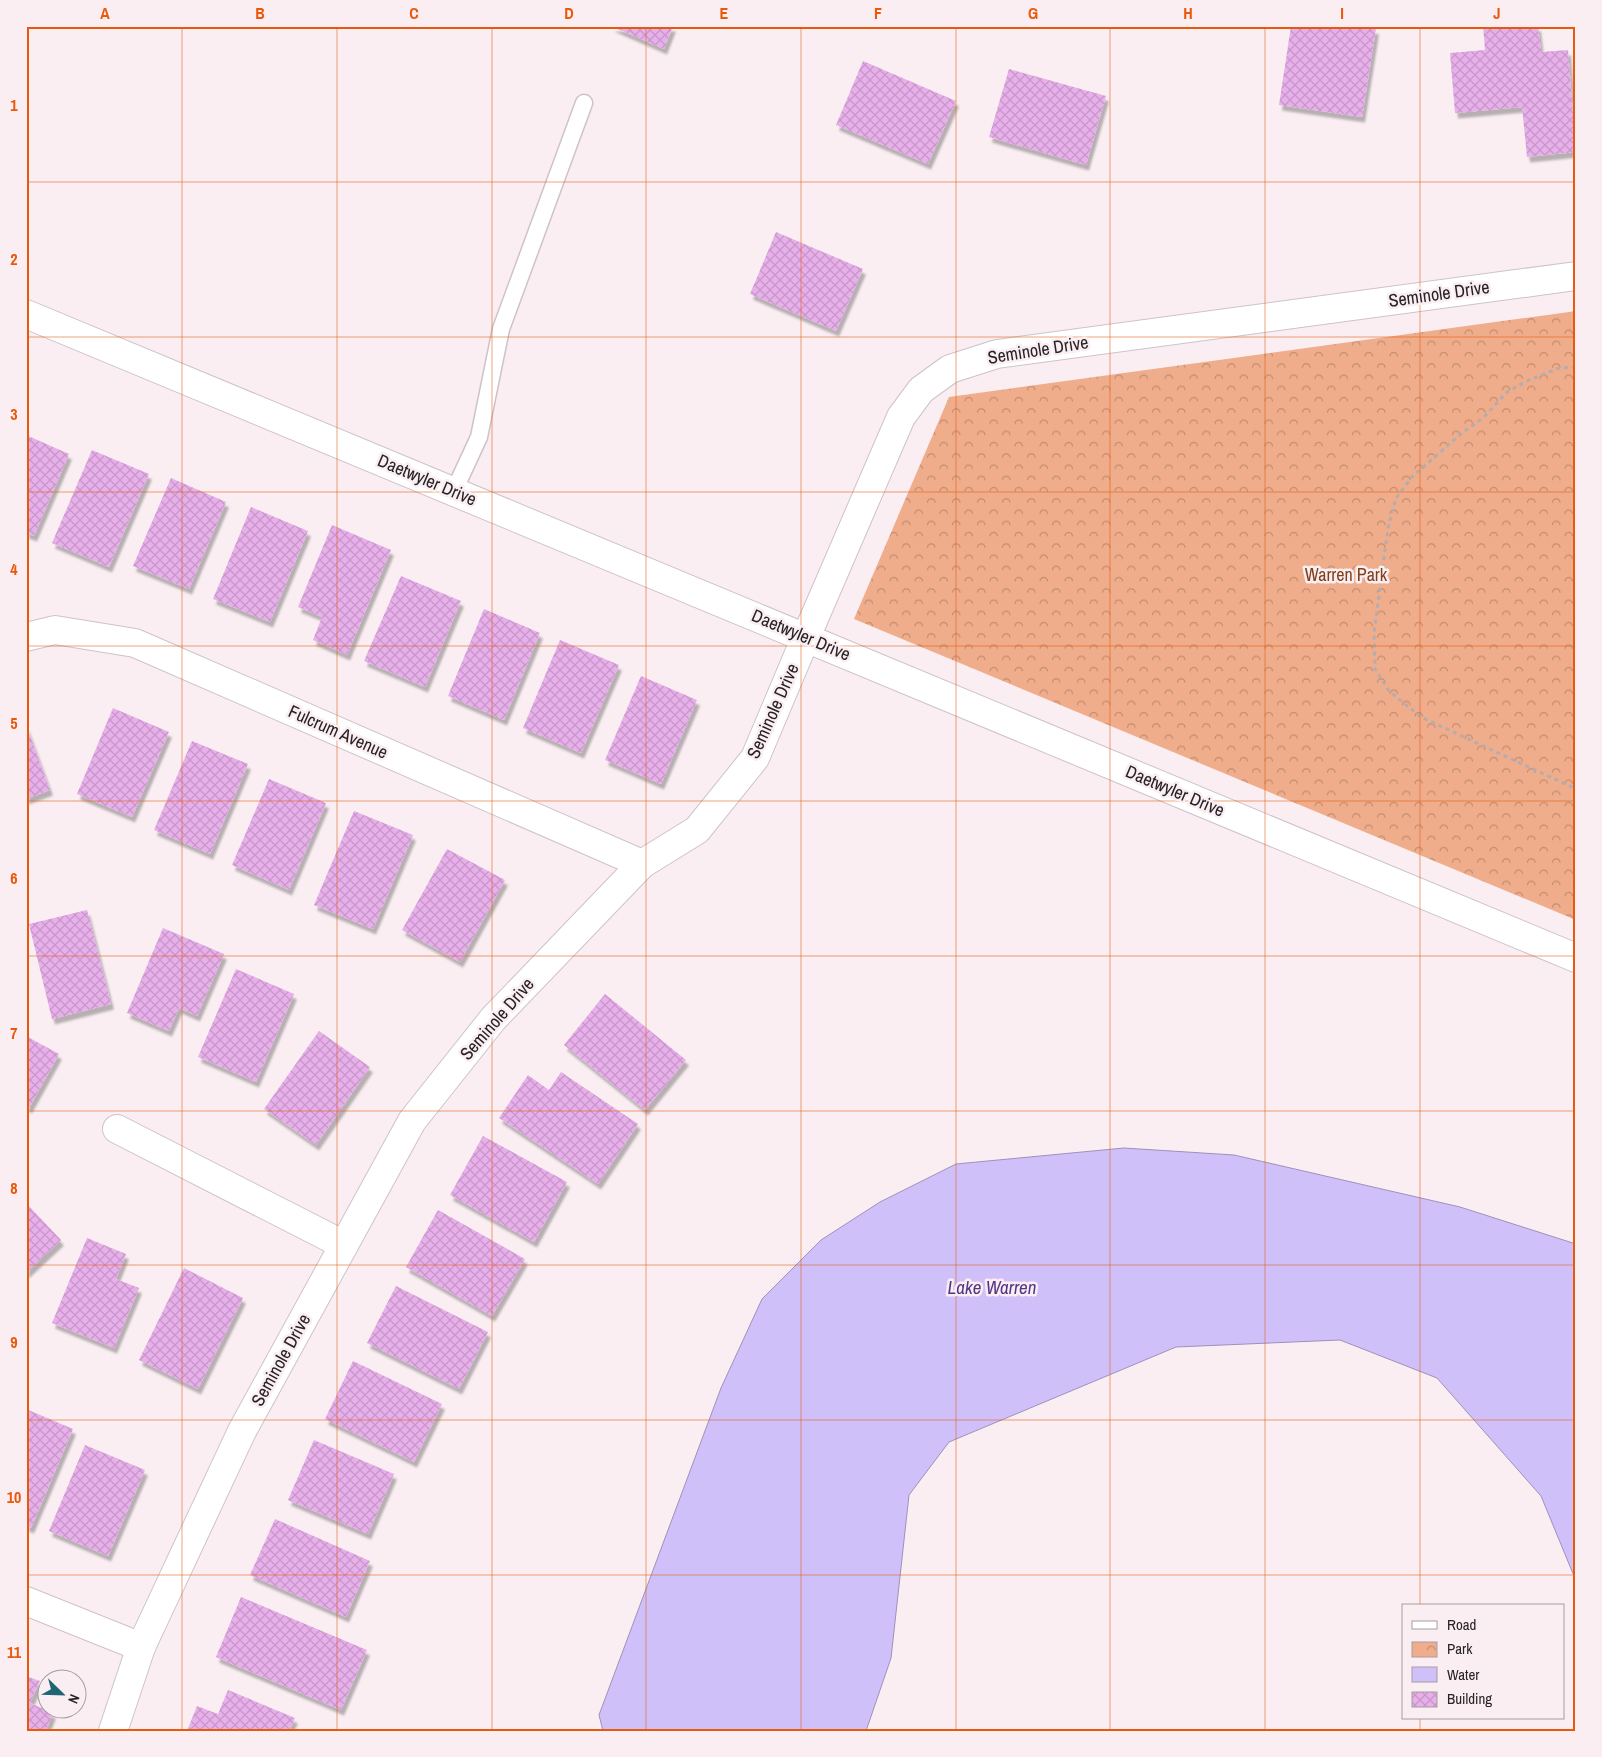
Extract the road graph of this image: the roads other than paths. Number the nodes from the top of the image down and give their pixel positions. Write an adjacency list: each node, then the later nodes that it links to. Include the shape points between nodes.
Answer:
1 (584, 104): 4 (lane, via 501,328 479,436)
2 (1576, 276): 6 (street, Seminole Drive, via 997,354 950,369 921,390 901,418)
3 (26, 314): 4 (street, Daetwyler Drive)
4 (454, 491): 6 (street, Daetwyler Drive)
5 (26, 637): 7 (street, Fulcrum Avenue, via 55,630 136,644)
6 (806, 637): 7 (street, Seminole Drive, via 755,758 697,830); 8 (street, Daetwyler Drive)
7 (642, 864): 10 (street, Seminole Drive, via 493,1019 412,1121)
8 (1576, 958)
9 (117, 1129): 10 (street)
10 (344, 1245): 12 (street, Seminole Drive, via 242,1431)
11 (26, 1600): 12 (street)
12 (141, 1647): 13 (street, Seminole Drive)
13 (113, 1731)

